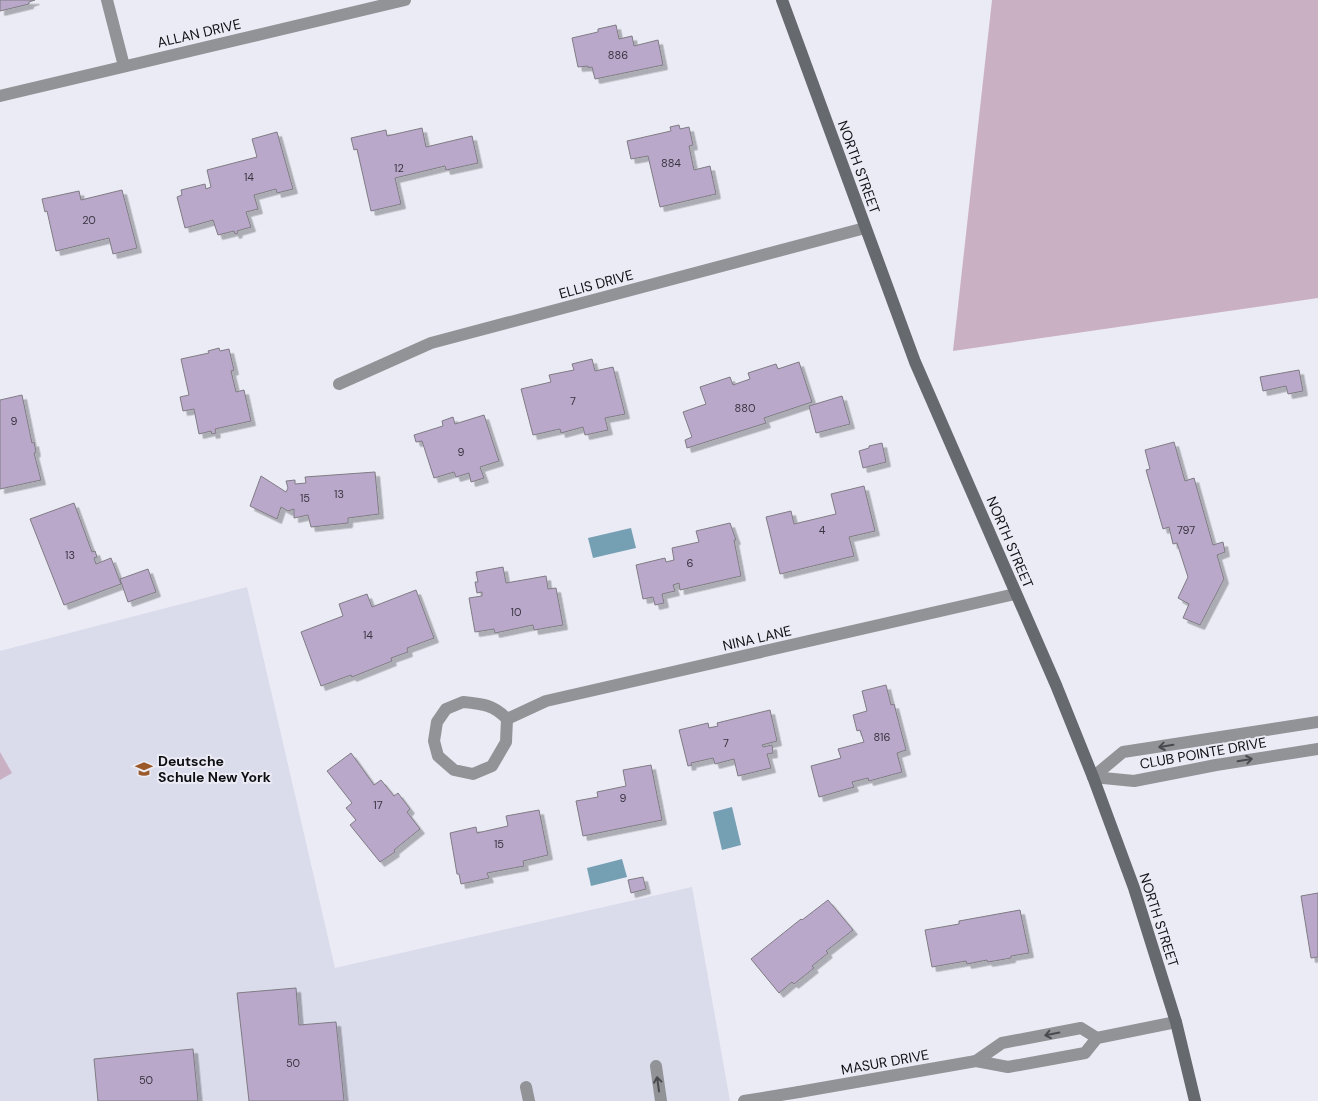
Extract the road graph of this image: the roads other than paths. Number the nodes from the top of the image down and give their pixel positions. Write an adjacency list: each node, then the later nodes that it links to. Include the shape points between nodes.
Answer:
1 (107, 0): 4 (street)
2 (405, 0): 4 (street, ALLAN DRIVE)
3 (782, 0): 6 (main road, NORTH STREET)
4 (124, 66): 5 (street, ALLAN DRIVE)
5 (0, 96)
6 (866, 228): 7 (street, ELLIS DRIVE, via 432,343); 8 (main road, NORTH STREET, via 915,362)
7 (339, 384)
8 (1016, 594): 9 (street, NINA LANE, via 546,702); 12 (main road, NORTH STREET)
9 (507, 720): 9 (street, via 499,710 481,704 464,702 446,709 437,722 434,740 438,756 454,770 474,774 492,766 506,742)
10 (1318, 722): 12 (street, one-way to 12, via 1123,752)
11 (1318, 749): 12 (street, CLUB POINTE DRIVE, one-way to 11, via 1134,781)
12 (1093, 777): 13 (main road, NORTH STREET, via 1134,888)
13 (1176, 1022): 14 (street); 21 (main road, NORTH STREET)
14 (1097, 1038): 15 (street, MASUR DRIVE, via 1085,1053 1008,1067); 15 (street, MASUR DRIVE, one-way to 15, via 1081,1028 1002,1043)
15 (976, 1061): 20 (street, MASUR DRIVE)
16 (656, 1066): 19 (street, one-way to 16)
17 (526, 1087): 18 (street)
18 (529, 1101)
19 (661, 1101)
20 (744, 1101)
21 (1195, 1101)

